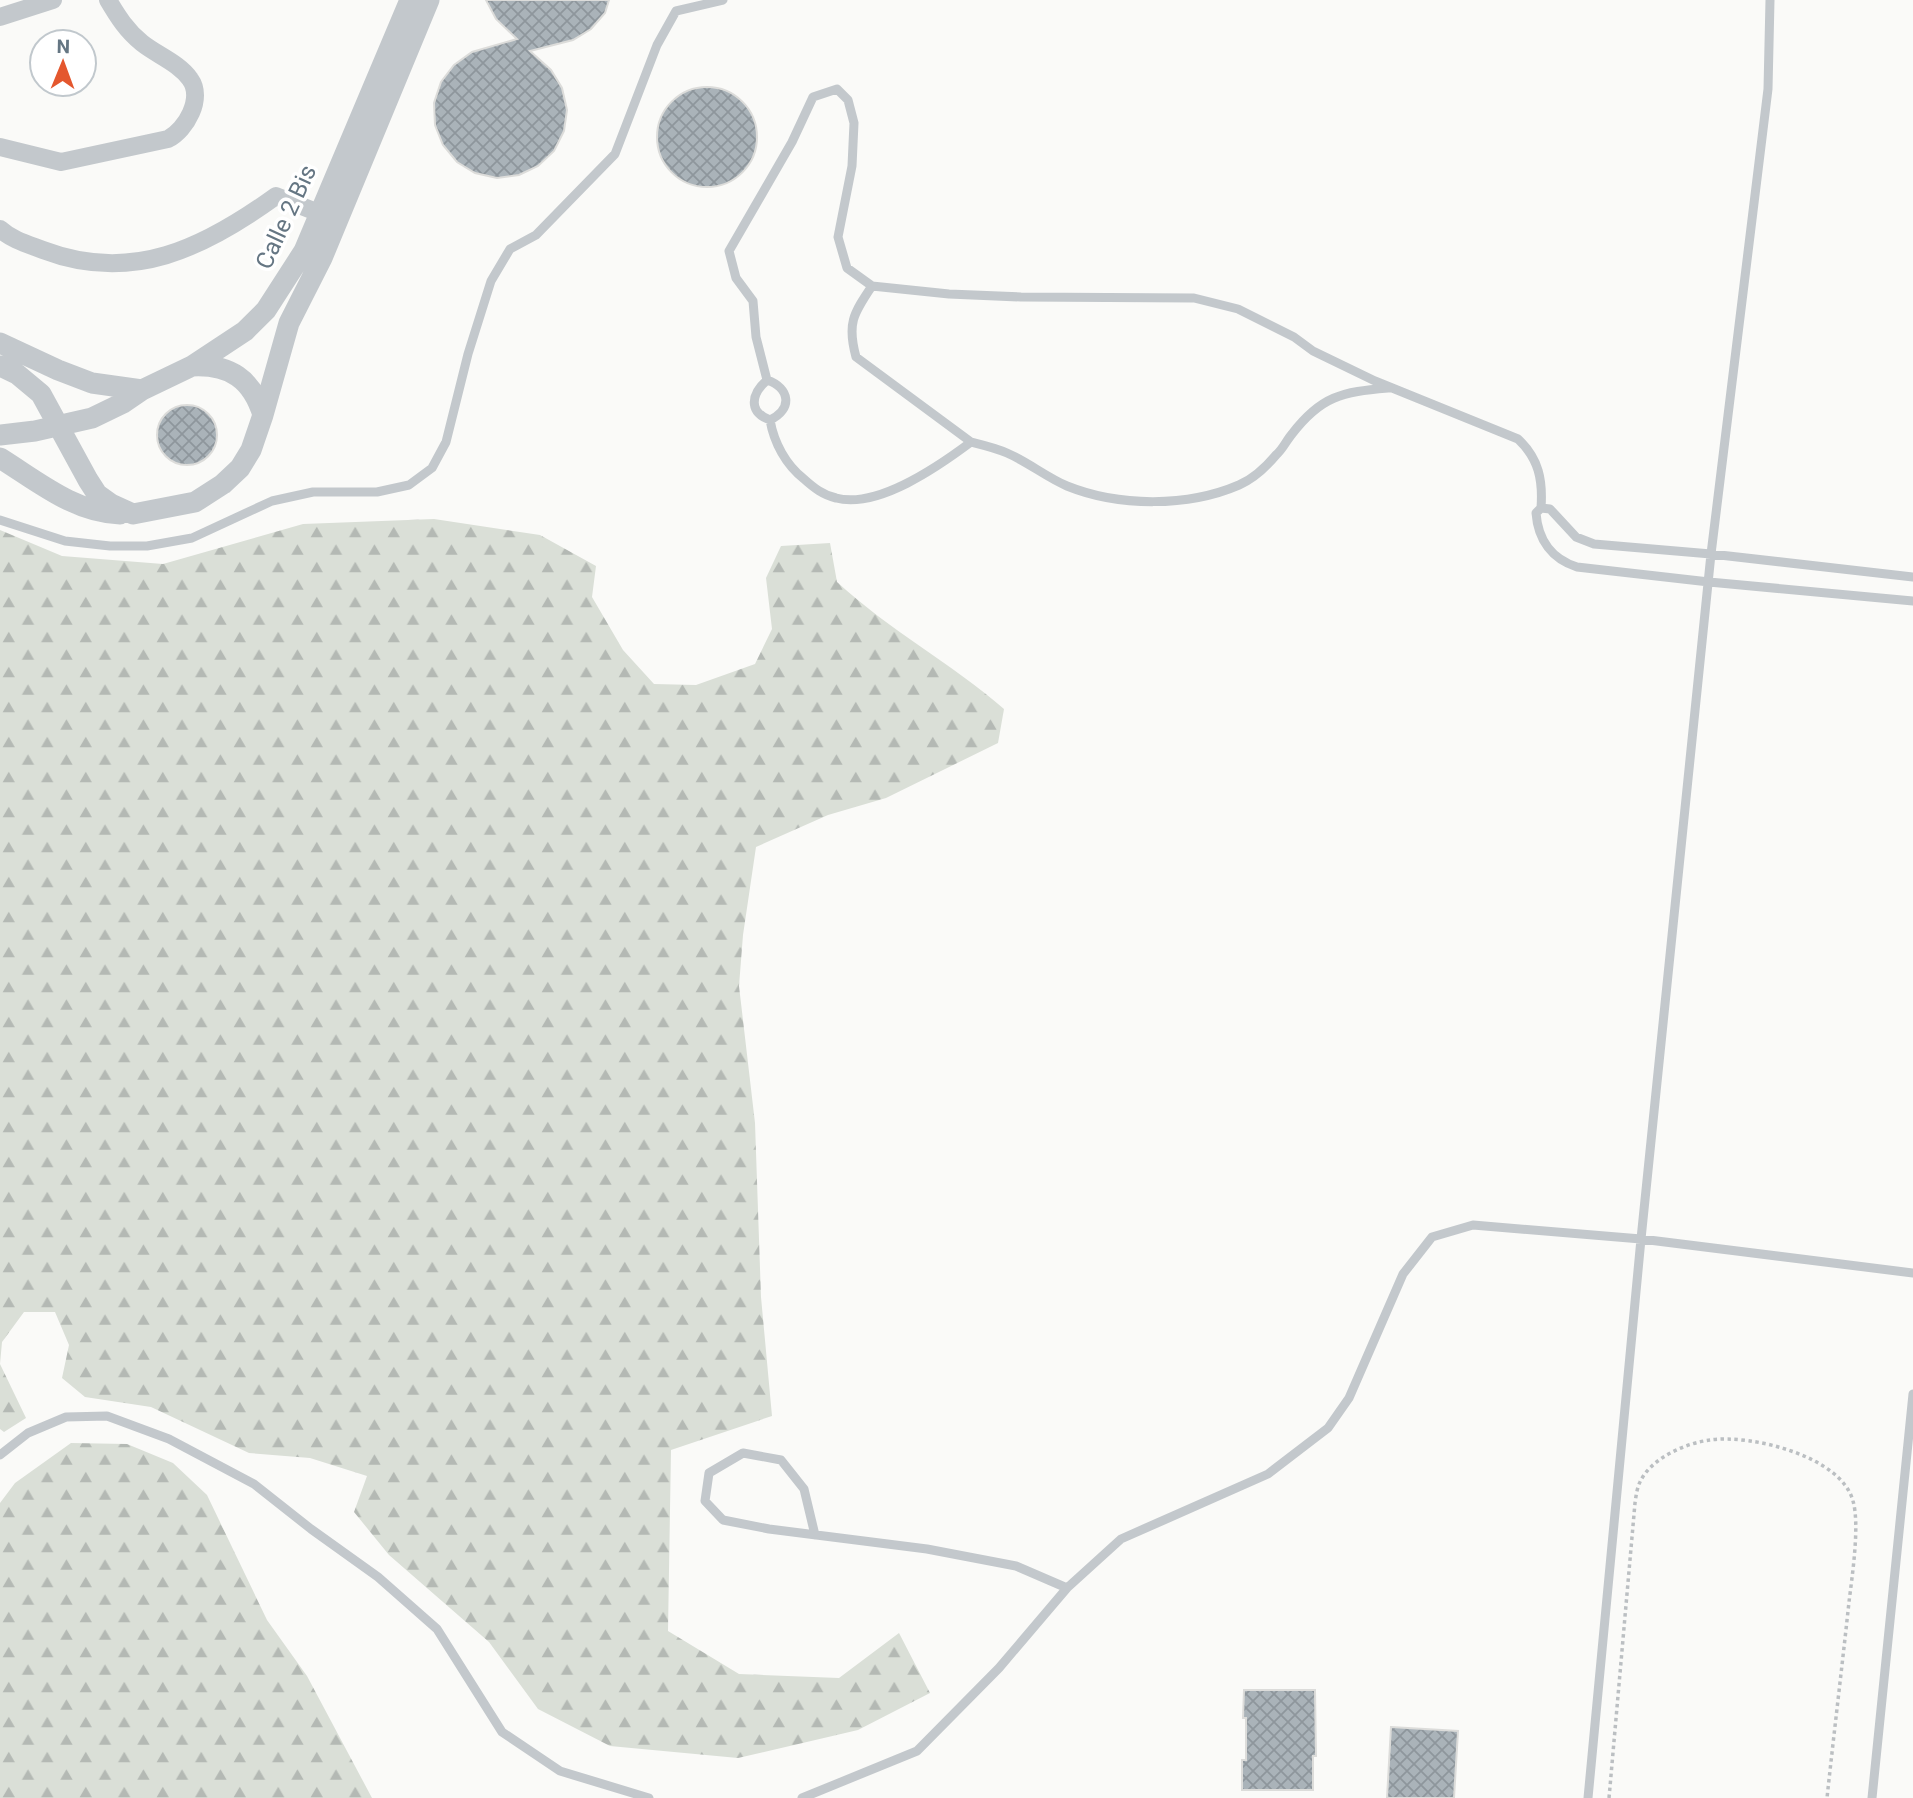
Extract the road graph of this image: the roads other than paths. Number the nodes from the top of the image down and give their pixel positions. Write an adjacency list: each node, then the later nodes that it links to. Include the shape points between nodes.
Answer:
1 (53, 0): 7 (street)
2 (108, 0): 8 (street, via 123,25 192,81 196,92 180,134 61,162)
3 (410, 0): 9 (street, Calle 2 Bis)
4 (429, 0): 18 (street, Calle 2 Bis, via 321,258 289,323)
5 (723, 0): 26 (lane, via 676,11 657,45 615,154 536,235 510,249 491,281 446,442 432,468 409,485 272,500 192,538 147,545 65,541)
6 (1770, 0): 27 (lane, via 1768,89)
7 (0, 17)
8 (0, 147)
9 (319, 213): 10 (street, via 276,196 227,230 190,247 122,264 62,257 9,237); 14 (street, Calle 2 Bis, via 304,251 266,310 245,331)
10 (0, 229)
11 (872, 286): 15 (lane, via 847,268 838,237 852,166 854,123 848,100 837,89 813,97 729,251 736,278 753,301); 16 (lane, via 1021,297 1194,298 1238,309); 22 (lane, via 853,313 850,337 856,357)
12 (0, 343): 17 (street, via 92,383)
13 (0, 366): 20 (street, via 31,384)
14 (192, 366): 17 (street, Calle 2 Bis); 18 (street, via 208,365 238,376 250,386)
15 (767, 380): 19 (lane, via 754,398 761,417); 19 (lane, via 783,390 786,399 779,416)
16 (1391, 387): 22 (lane, via 1330,398 1306,418 1261,471 1213,494 1159,501 1091,494 1006,452); 24 (lane, via 1518,439 1529,450 1543,482)
17 (142, 390): 20 (street, Calle 2 Bis, via 92,418)
18 (263, 415): 25 (street, Calle 2 Bis, via 251,450 223,484 195,502)
19 (770, 420): 22 (lane, via 773,437 794,471 821,493 838,499 859,500 890,490 940,466)
20 (59, 425): 21 (street, Calle 2 Bis); 25 (street, via 97,494)
21 (0, 435)
22 (971, 442)
23 (0, 458): 25 (street, Calle 2 Bis, via 76,504 105,513)
24 (1542, 508): 27 (lane, via 1549,509 1576,537 1594,544); 29 (lane, via 1536,513 1539,530 1563,563)
25 (133, 514)
26 (0, 520)
27 (1711, 554): 28 (lane); 29 (lane)
28 (1913, 577)
29 (1709, 582): 30 (lane); 31 (lane)
30 (1913, 601)
31 (1641, 1238): 32 (lane); 36 (lane, via 1473,1225 1432,1237 1403,1274 1349,1398 1328,1428 1268,1474 1121,1539); 39 (lane)
32 (1913, 1273)
33 (1913, 1394): 40 (lane)
34 (0, 1455): 37 (lane, via 28,1433 66,1417 107,1416 205,1458 254,1484 378,1577 437,1629 502,1732 560,1771)
35 (815, 1535): 35 (lane, via 723,1520 705,1501 709,1473 743,1453 781,1460 804,1489); 36 (lane, via 1016,1566)
36 (1067, 1588): 38 (lane, via 999,1668 917,1751)
37 (649, 1798)
38 (802, 1798)
39 (1588, 1798)
40 (1872, 1798)

